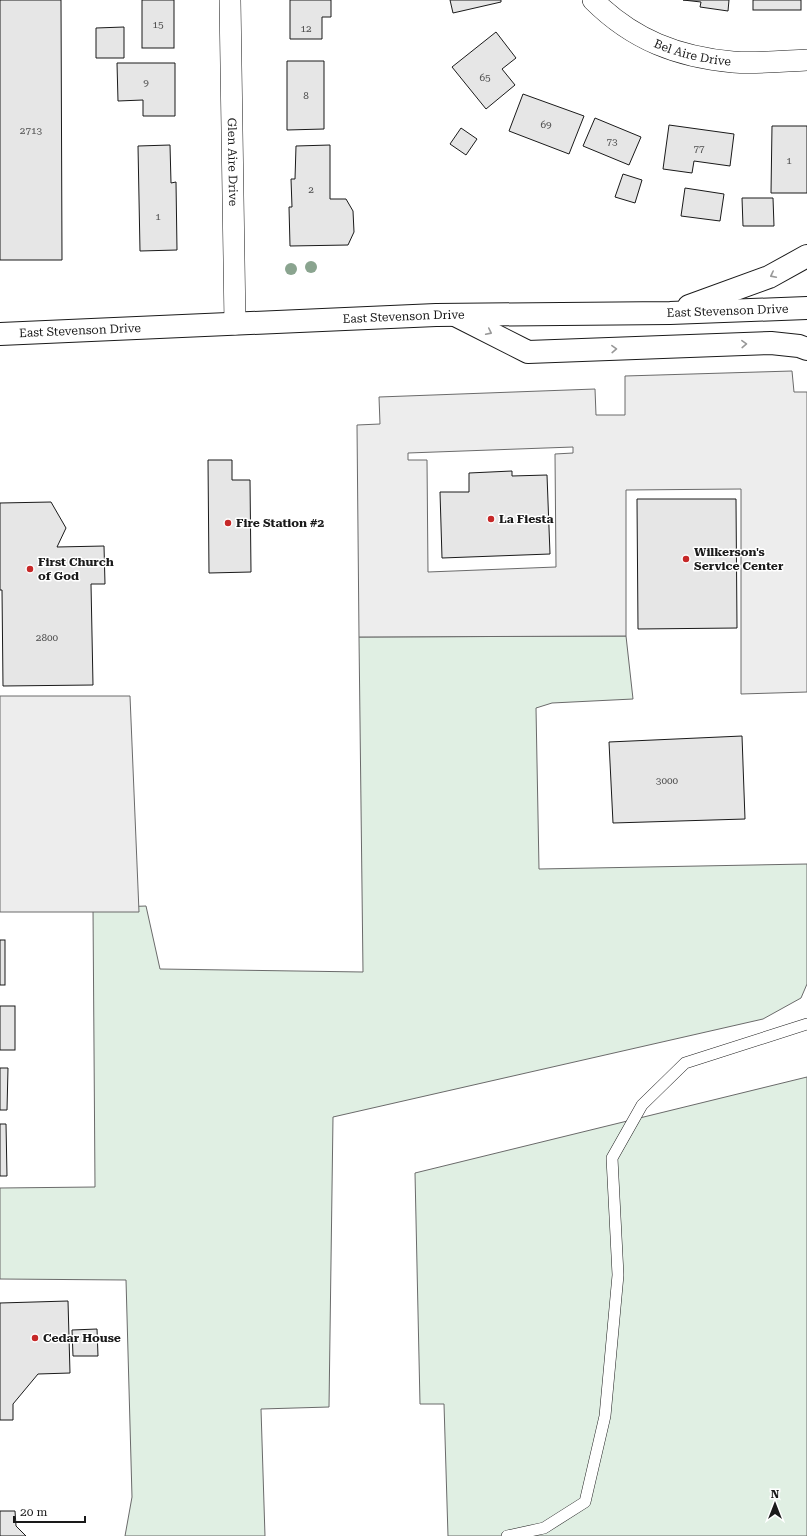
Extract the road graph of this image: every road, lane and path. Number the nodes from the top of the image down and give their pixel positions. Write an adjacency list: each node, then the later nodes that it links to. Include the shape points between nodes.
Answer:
1 (230, 0): 8 (street, Glen Aire Drive)
2 (594, 0): 3 (street, Bel Aire Drive, via 635,34 682,53 735,62)
3 (807, 60)
4 (807, 256): 6 (main road, one-way to 6, via 769,277)
5 (807, 308): 6 (main road, East Stevenson Drive)
6 (670, 313): 7 (main road, East Stevenson Drive)
7 (454, 315): 8 (main road, East Stevenson Drive); 10 (main road, one-way to 10, via 528,352 771,343)
8 (236, 324): 9 (main road, East Stevenson Drive)
9 (0, 334)
10 (807, 349)
11 (807, 1024): 12 (lane, via 685,1063 642,1105 612,1158 618,1275 605,1416 585,1502 544,1528)
12 (507, 1536)

